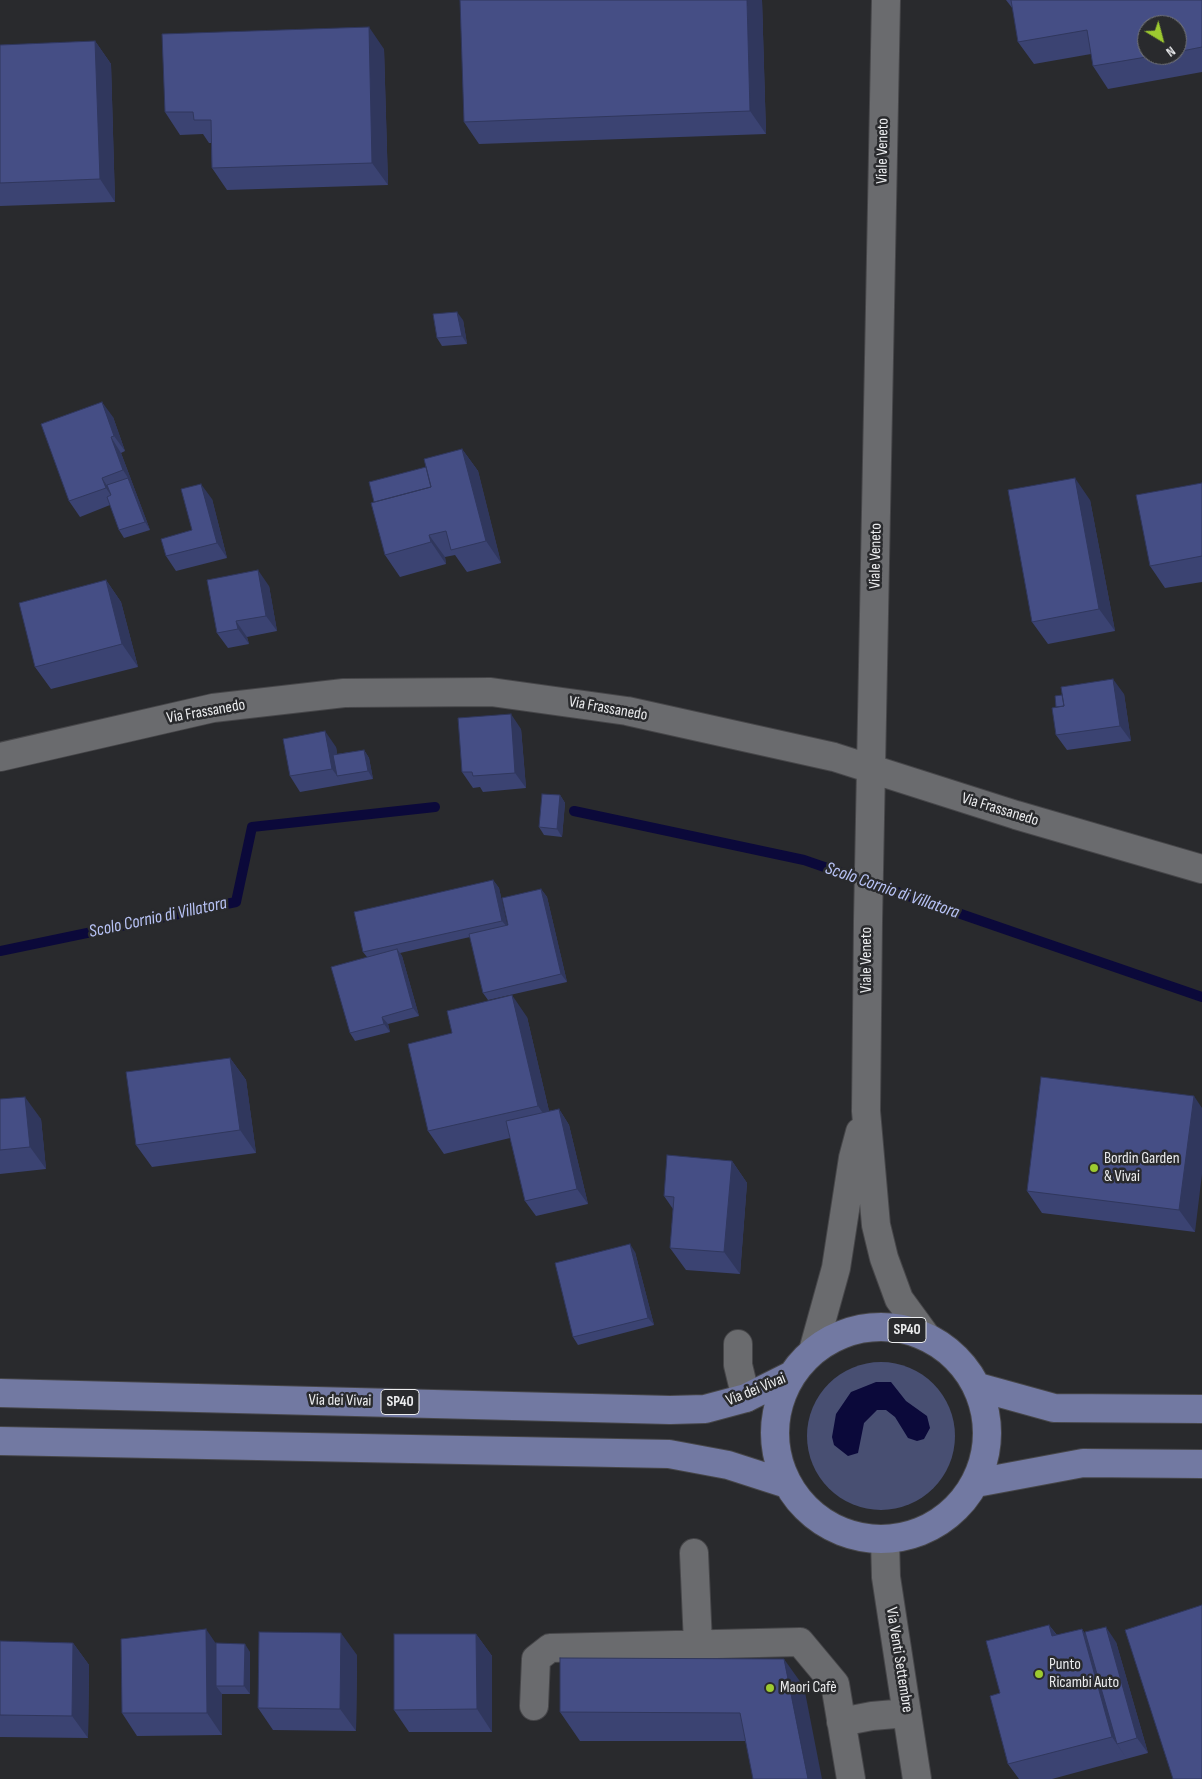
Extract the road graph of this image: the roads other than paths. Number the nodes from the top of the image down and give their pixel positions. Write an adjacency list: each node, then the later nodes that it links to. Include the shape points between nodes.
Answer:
1 (886, 0): 3 (street, Viale Veneto)
2 (0, 757): 3 (street, Via Frassanedo, via 213,708 344,693 491,692 628,711)
3 (872, 768): 4 (street, Via Frassanedo, via 1016,815); 5 (street, Viale Veneto)
4 (1202, 869)
5 (866, 1111): 6 (street, Viale Veneto, via 876,1225 884,1258 899,1299); 8 (street, Viale Veneto, via 853,1158 836,1268)
6 (926, 1336): 8 (main road, SP40, via 903,1328 871,1327 840,1335); 10 (main road, SP40, via 960,1360)
7 (738, 1344): 12 (street, via 738,1366)
8 (813, 1352): 9 (main road, SP40)
9 (792, 1375): 12 (main road, Via dei Vivai / SP40); 17 (main road, SP40, via 780,1401 774,1429 777,1457)
10 (978, 1387): 13 (main road, via 1054,1408); 16 (main road, SP40, via 987,1418 987,1451)
11 (0, 1393): 12 (main road, Via dei Vivai / SP40, via 670,1410 705,1409)
12 (746, 1398)
13 (1202, 1409)
14 (0, 1441): 17 (main road, via 669,1454 728,1465)
15 (1202, 1464): 16 (main road, via 1083,1463)
16 (976, 1482): 18 (main road, SP40, via 960,1506 938,1524 912,1535)
17 (787, 1484): 18 (main road, SP40, via 805,1508 828,1526 856,1537)
18 (885, 1540): 22 (street, Via Venti Settembre, via 886,1577)
19 (694, 1552): 20 (street)
20 (698, 1644): 21 (street, via 550,1648 536,1658); 23 (street, via 800,1642 835,1684)
21 (534, 1706)
22 (907, 1713): 23 (street); 25 (street, Via Venti Settembre)
23 (841, 1722): 24 (street)
24 (851, 1779)
25 (917, 1779)

